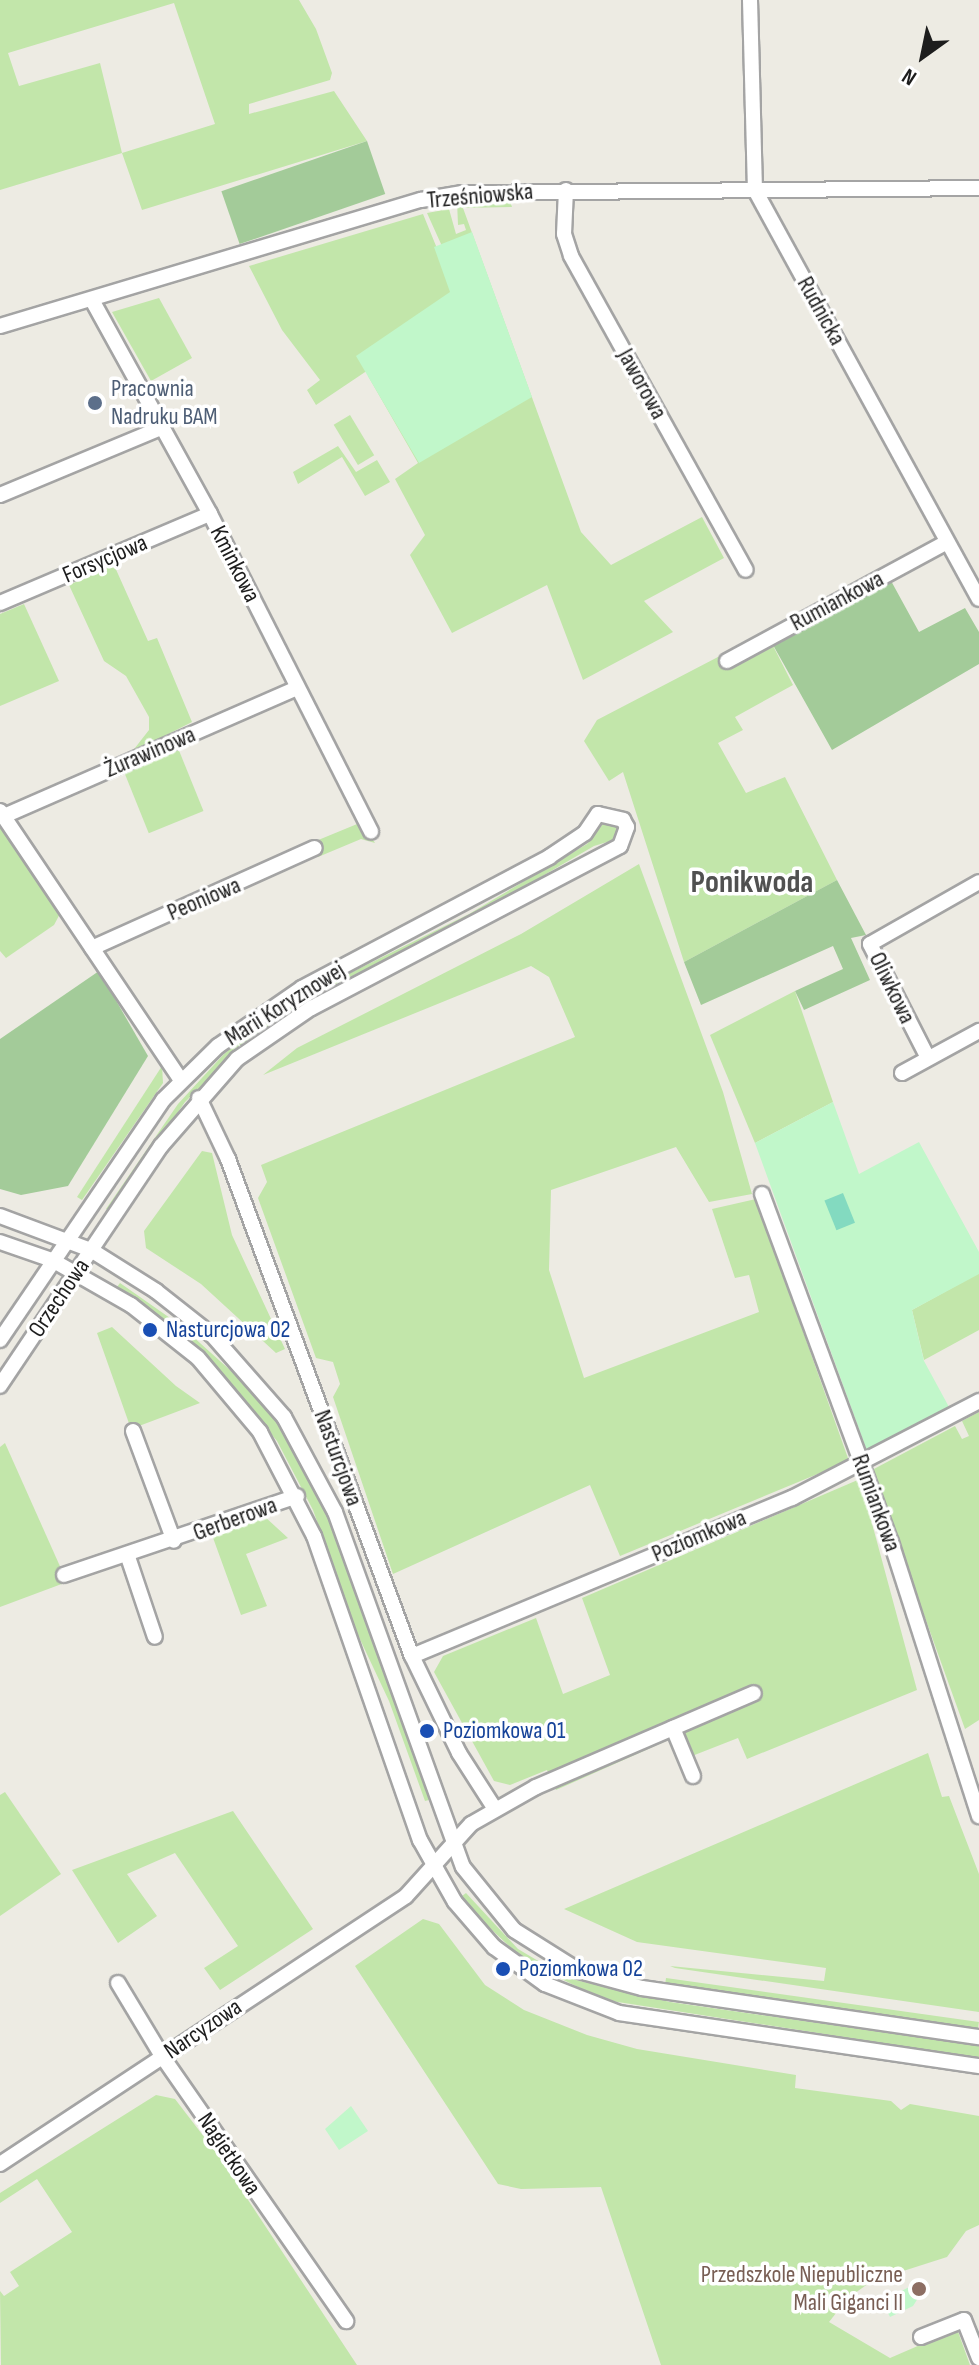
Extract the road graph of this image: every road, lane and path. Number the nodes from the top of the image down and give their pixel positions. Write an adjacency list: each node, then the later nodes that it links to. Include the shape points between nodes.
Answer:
1 (750, 0): 4 (street, Rudnicka)
2 (979, 188): 4 (street, Trześniowska)
3 (566, 190): 4 (street, Trześniowska); 5 (street, Trześniowska, via 471,192 421,200); 11 (street, Jaworowa, via 564,234 571,256)
4 (755, 190): 10 (street, Rudnicka)
5 (92, 300): 6 (street, Trześniowska); 7 (street, Kminkowa)
6 (0, 326)
7 (161, 428): 8 (street); 9 (street, Kminkowa)
8 (0, 495)
9 (210, 514): 13 (street, Forsycjowa); 15 (street, Kminkowa)
10 (947, 542): 12 (street, Rudnicka); 14 (street, Rumiankowa)
11 (746, 570)
12 (978, 595)
13 (0, 603)
14 (727, 661)
15 (297, 688): 16 (street, Żurawinowa); 17 (street, Kminkowa)
16 (2, 814): 20 (street)
17 (371, 832)
18 (315, 848): 20 (street, Peoniowa)
19 (979, 882): 22 (street, Oliwkowa, via 870,944)
20 (92, 948): 24 (street)
21 (979, 1031): 22 (street)
22 (928, 1058): 23 (street)
23 (902, 1073)
24 (181, 1080): 25 (street, Marii Koryznowej, via 246,1023 302,988 549,857 585,833 598,814 623,820 627,827 620,846 311,1008 247,1051); 28 (street, Marii Koryznowej, via 141,1129)
25 (199, 1098): 30 (street, Marii Koryznowej); 43 (street, Nasturcjowa, via 228,1159)
26 (762, 1194): 37 (street, Rumiankowa)
27 (0, 1216): 28 (street)
28 (69, 1240): 30 (street); 31 (street, Marii Koryznowej)
29 (0, 1242): 31 (street)
30 (91, 1250): 32 (street, Orzechowa); 49 (street, via 212,1335 267,1394 300,1442 335,1512)
31 (52, 1260): 32 (street); 33 (street, Orzechowa)
32 (75, 1273): 34 (street, Orzechowa); 38 (street, via 131,1305 198,1358 255,1424)
33 (0, 1340)
34 (0, 1386)
35 (979, 1401): 37 (street, Poziomkowa)
36 (133, 1431): 39 (street, Gerberowa)
37 (863, 1465): 43 (street, Poziomkowa); 48 (street, Rumiankowa, via 952,1721)
38 (297, 1496): 39 (street, Gerberowa); 50 (street)
39 (174, 1541): 40 (street, Gerberowa)
40 (128, 1557): 41 (street, Gerberowa); 42 (street)
41 (64, 1575)
42 (155, 1637)
43 (412, 1656): 47 (street, Nasturcjowa, via 459,1753)
44 (754, 1693): 45 (street, Narcyzowa)
45 (673, 1728): 46 (street); 47 (street, Narcyzowa)
46 (693, 1776)
47 (495, 1809): 49 (street, Narcyzowa)
48 (979, 1816)
49 (454, 1842): 50 (street, Narcyzowa); 52 (street, via 463,1867 491,1907 529,1942 579,1971 693,1997)
50 (434, 1866): 53 (street, Narcyzowa, via 406,1896); 54 (street, via 455,1902 494,1947 545,1984 578,1999 656,2020)
51 (118, 1983): 53 (street, Nagietkowa)
52 (979, 2037)
53 (162, 2056): 55 (street, Narcyzowa); 56 (street, Nagietkowa)
54 (979, 2066)
55 (0, 2164)
56 (346, 2321)
57 (921, 2337): 58 (street, via 964,2320)
58 (979, 2358)

